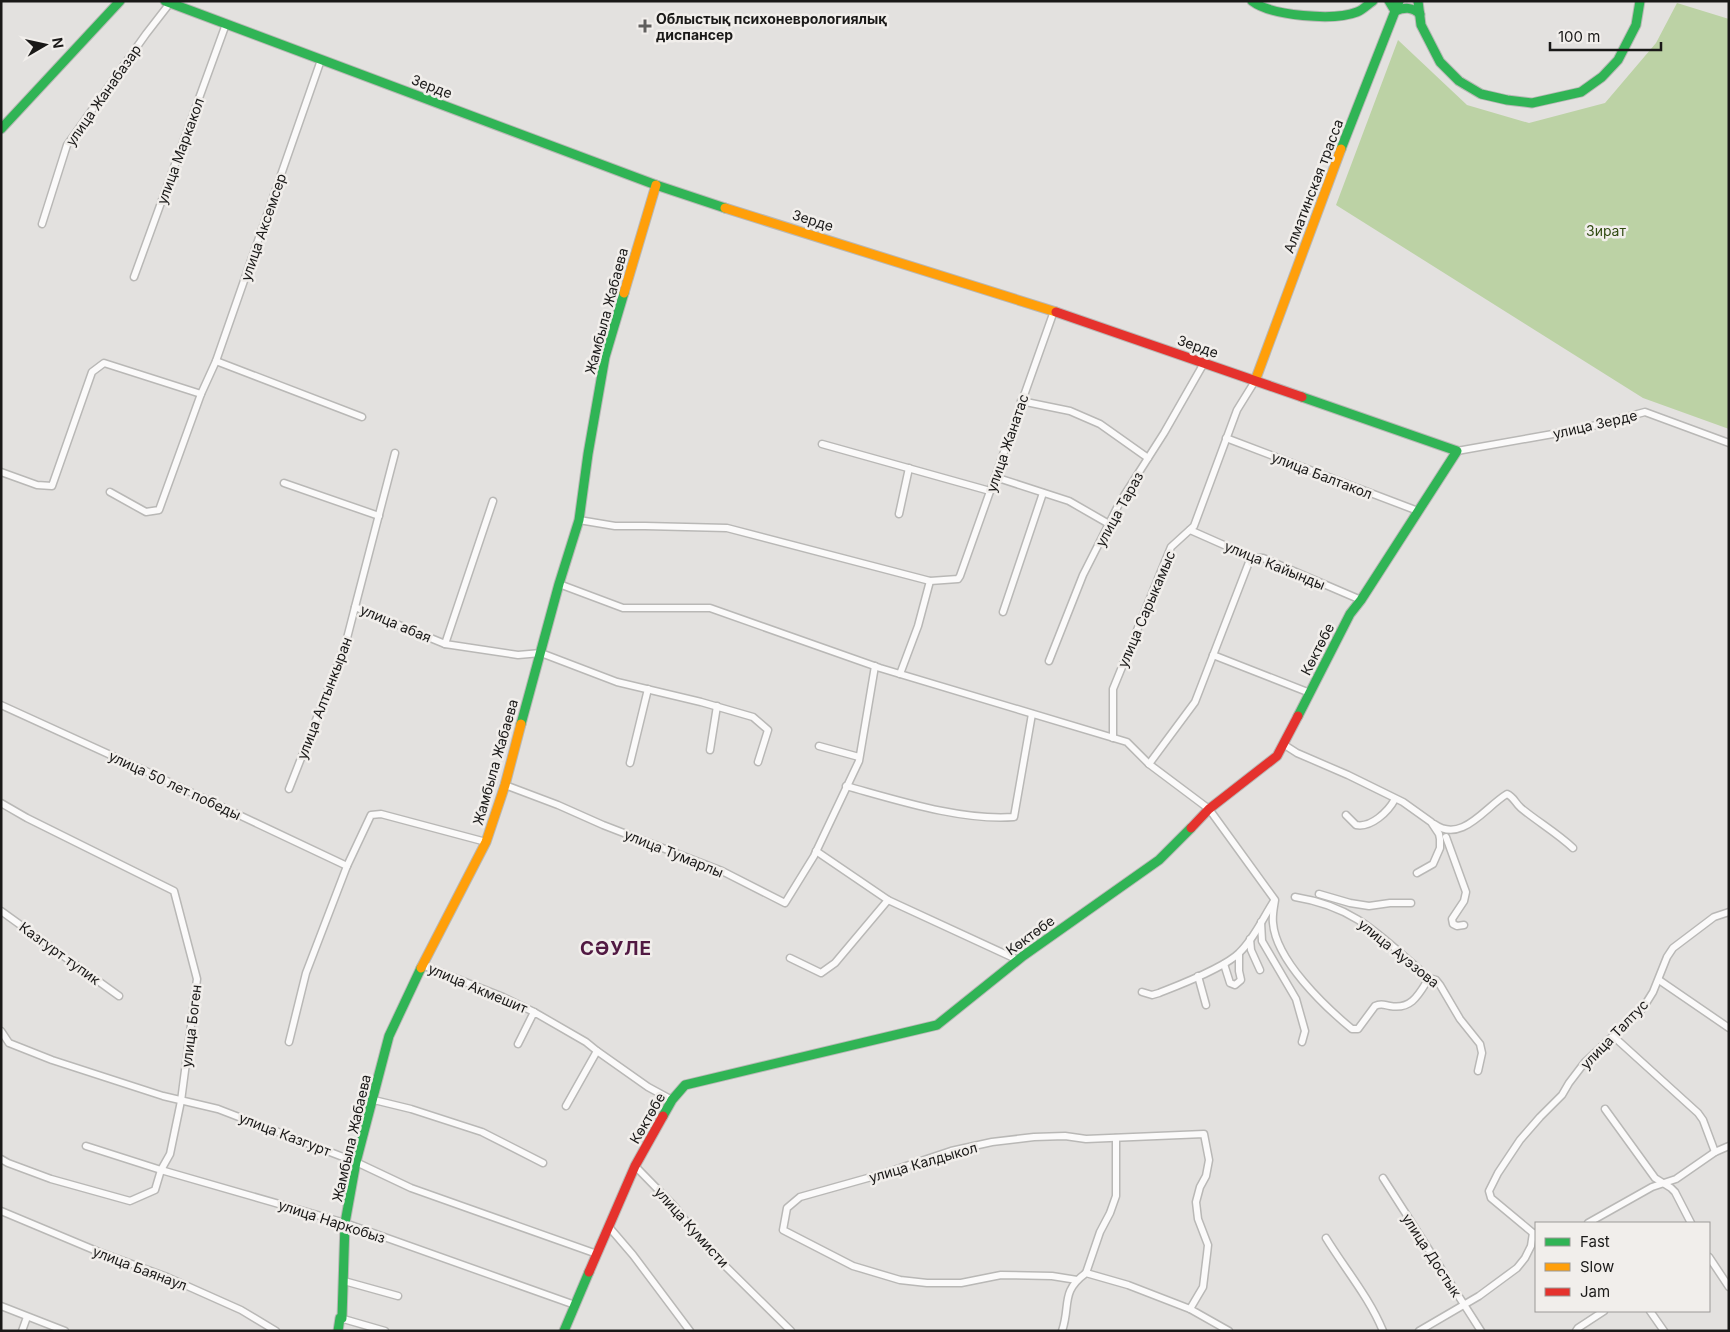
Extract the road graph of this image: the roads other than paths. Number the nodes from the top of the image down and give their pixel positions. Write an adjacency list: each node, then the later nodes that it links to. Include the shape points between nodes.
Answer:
1 (120, 1): 13 (main road)
2 (1252, 1): 3 (main road, via 1293,15 1327,17 1357,12)
3 (1373, 1)
4 (1389, 1): 9 (main road)
5 (1399, 1): 9 (main road, Алматинская трасса)
6 (1418, 1): 10 (main road)
7 (1640, 1): 10 (main road, via 1636,25 1618,60 1602,77 1581,92 1532,103 1481,94 1459,81 1440,62)
8 (168, 2): 11 (main road, Зерде); 15 (street, улица Жанабазар, via 67,145)
9 (1395, 11): 10 (main road, via 1410,8); 20 (main road, Алматинская трасса)
10 (1420, 14)
11 (226, 24): 12 (main road, Зерде); 16 (street, улица Маркакол)
12 (321, 60): 14 (main road, Зерде); 18 (street, улица Аксемсер)
13 (1, 129)
14 (656, 185): 17 (main road, Зерде); 41 (main road, Жамбыла Жабаева, via 606,357)
15 (42, 224)
16 (134, 278)
17 (1054, 311): 19 (main road, Зерде); 22 (street, улица Жанатас)
18 (216, 361): 21 (street, улица Аксемсер); 23 (street)
19 (1204, 363): 20 (main road, Зерде); 29 (street, улица Тараз)
20 (1255, 381): 24 (street, улица Сарыкамыс, via 1237,410); 27 (main road, Зерде)
21 (201, 394): 31 (street, via 104,363 92,372 52,486 37,485); 35 (street, улица Аксемсер, via 159,510 146,512)
22 (1021, 401): 29 (street, via 1070,411 1100,424); 32 (street, улица Жанатас)
23 (362, 417)
24 (1226, 438): 38 (street, улица Балтакол); 43 (street, улица Сарыкамыс)
25 (1729, 443): 27 (street, улица Зерде, via 1645,412 1581,429)
26 (822, 444): 30 (street)
27 (1457, 450): 38 (main road, Көктөбе)
28 (395, 453): 40 (street, улица абая)
29 (1148, 458): 42 (street, улица Тараз)
30 (909, 468): 34 (street); 39 (street)
31 (1, 472)
32 (994, 477): 34 (street, улица Жанатас); 36 (street)
33 (284, 483): 40 (street)
34 (990, 491): 45 (street, улица Жанатас, via 960,576 953,580)
35 (110, 492)
36 (1043, 493): 42 (street, via 1069,501); 49 (street)
37 (493, 501): 50 (street, улица абая)
38 (1418, 511): 47 (main road, Көктөбе)
39 (899, 514)
40 (378, 516): 48 (street, улица абая)
41 (579, 520): 45 (street, via 615,526 727,528); 46 (main road, Жамбыла Жабаева)
42 (1109, 524): 53 (street, улица Тараз, via 1083,575)
43 (1190, 530): 44 (street, улица Кайынды); 61 (street, улица Сарыкамыс, via 1171,547 1112,689)
44 (1251, 557): 47 (street, улица Кайынды, via 1263,558); 52 (street)
45 (930, 581): 55 (street)
46 (559, 584): 51 (main road, Жамбыла Жабаева); 54 (street, via 622,608 710,608)
47 (1361, 600): 57 (main road, Көктөбе, via 1350,614)
48 (355, 607): 50 (street, улица абая); 71 (street, улица Алтынкыран, via 346,646)
49 (1003, 612)
50 (445, 644): 51 (street, via 518,655)
51 (540, 653): 56 (street, via 617,682); 69 (main road, Жамбыла Жабаева)
52 (1213, 655): 57 (street); 68 (street, via 1195,702)
53 (1049, 661)
54 (875, 666): 55 (street); 65 (street, улица Тумарлы)
55 (900, 674): 60 (street)
56 (648, 689): 59 (street); 67 (street)
57 (1310, 693): 62 (main road, Көктөбе)
58 (1, 705): 81 (street, улица 50 лет победы)
59 (717, 706): 64 (street); 66 (street, via 753,717 768,730)
60 (1032, 714): 61 (street); 70 (street, via 1014,817 994,818 925,807)
61 (1113, 738): 68 (street, via 1127,742)
62 (1283, 744): 72 (street); 74 (main road, Көктөбе, via 1277,756)
63 (818, 746): 65 (street)
64 (710, 750)
65 (859, 757): 70 (street, улица Тумарлы)
66 (758, 762)
67 (630, 763)
68 (1149, 764): 74 (street)
69 (505, 785): 78 (main road, Жамбыла Жабаева); 80 (street, улица Тумарлы, via 722,871 785,903)
70 (846, 786): 80 (street, улица Тумарлы)
71 (289, 789)
72 (1395, 799): 75 (street, via 1387,810 1366,826 1356,825); 76 (street)
73 (1, 803): 116 (street, улица Боген, via 174,891 197,979)
74 (1210, 809): 86 (street); 95 (main road, Көктөбе, via 1159,860)
75 (1346, 815)
76 (1431, 822): 79 (street, via 1444,829 1462,829 1506,794); 82 (street, via 1439,834 1440,848 1433,864)
77 (1446, 837): 91 (street, via 1466,892 1452,919 1453,924)
78 (486, 842): 81 (street, via 371,814); 97 (main road, Жамбыла Жабаева)
79 (1573, 848)
80 (816, 850): 85 (street)
81 (347, 866): 109 (street, via 306,973)
82 (1417, 873)
83 (1319, 894): 87 (street, via 1369,906)
84 (1295, 897): 100 (street, улица Ауэзова, via 1331,906 1365,923)
85 (888, 900): 94 (street, via 835,963 821,972); 95 (street)
86 (1275, 900): 90 (street); 100 (street, via 1272,922 1282,951 1314,993 1352,1029 1358,1029 1379,1004 1408,1005)
87 (1411, 903)
88 (1, 910): 103 (street, Казгурт тупик)
89 (1729, 912): 101 (street, улица Талтус, via 1714,917 1672,948)
90 (1262, 921): 92 (street); 110 (street, via 1262,941 1296,999 1305,1030)
91 (1464, 925)
92 (1250, 939): 93 (street); 98 (street)
93 (1239, 954): 96 (street); 96 (street, via 1242,980 1235,985 1230,983)
94 (790, 958)
95 (1018, 960): 115 (main road, Көктөбе, via 937,1025 685,1085)
96 (1224, 964): 99 (street)
97 (422, 965): 105 (street, улица Акмешит); 114 (main road, Жамбыла Жабаева, via 389,1036)
98 (1260, 970)
99 (1198, 976): 102 (street, via 1159,993); 104 (street)
100 (1428, 978): 113 (street, улица Ауэзова, via 1440,985 1460,1019 1480,1044 1482,1053)
101 (1659, 980): 106 (street); 108 (street, улица Талтус, via 1643,1008)
102 (1142, 992)
103 (119, 996)
104 (1206, 1005)
105 (534, 1012): 111 (street, улица Акмешит); 112 (street, улица Акмешит)
106 (1729, 1028)
107 (1, 1031): 116 (street, улица Казгурт, via 9,1043 52,1060)
108 (1613, 1036): 122 (street, via 1698,1112); 135 (street, улица Талтус, via 1585,1062 1562,1095 1520,1140 1489,1191 1491,1198)
109 (289, 1042)
110 (1302, 1042)
111 (518, 1044)
112 (597, 1051): 115 (street, улица Акмешит); 117 (street)
113 (1478, 1071)
114 (374, 1100): 124 (main road, Жамбыла Жабаева); 125 (street, via 482,1132)
115 (672, 1100): 126 (main road, Көктөбе)
116 (181, 1101): 124 (street, улица Казгурт, via 218,1109); 127 (street, улица Боген, via 170,1154)
117 (566, 1106)
118 (1605, 1109): 129 (street, via 1655,1178)
119 (1116, 1138): 139 (street, via 1116,1196); 140 (street, улица Калдыкол, via 1065,1136 992,1142 951,1151 800,1197 787,1208 783,1230 853,1266 900,1280 961,1283 1001,1275); 147 (street, улица Калдыкол, via 1204,1134 1209,1160 1196,1202 1198,1219 1208,1245 1203,1287)
120 (86, 1146): 127 (street, улица Наркобыз)
121 (1729, 1146): 122 (street)
122 (1715, 1152): 129 (street, via 1676,1179)
123 (1, 1159): 127 (street, улица Боген, via 51,1179 130,1201 155,1190)
124 (356, 1162): 133 (main road, Жамбыла Жабаева); 137 (street, улица Казгурт, via 411,1188)
125 (543, 1163)
126 (635, 1166): 134 (main road, Көктөбе); 159 (street, улица Кумисти, via 675,1207 704,1245)
127 (161, 1170): 133 (street, улица Наркобыз)
128 (1383, 1178): 145 (street, улица Достык)
129 (1663, 1184): 131 (street); 132 (street, via 1675,1192)
130 (1, 1211): 154 (street, улица Баянаул, via 167,1277 241,1310)
131 (1590, 1222)
132 (1690, 1222)
133 (345, 1223): 141 (main road, Жамбыла Жабаева); 144 (street, улица Наркобыз)
134 (609, 1227): 137 (main road, Көктөбе); 158 (street)
135 (1535, 1233): 145 (street, via 1525,1258 1517,1268)
136 (1326, 1238): 162 (street, via 1362,1290)
137 (597, 1254): 144 (main road, Көктөбе)
138 (1710, 1259): 142 (street)
139 (1086, 1273): 140 (street); 147 (street, via 1128,1284)
140 (1077, 1280): 160 (street, via 1069,1291)
141 (344, 1281): 143 (street); 151 (main road, Жамбыла Жабаева)
142 (1729, 1287)
143 (398, 1296)
144 (575, 1305): 157 (main road, Көктөбе)
145 (1464, 1305): 163 (street); 164 (street, улица Достык)
146 (1, 1306): 150 (street)
147 (1190, 1309): 161 (street)
148 (1602, 1312): 165 (street)
149 (1651, 1312): 166 (street)
150 (27, 1317): 152 (street); 153 (street)
151 (340, 1318): 155 (main road, Жамбыла Жабаева); 156 (street)
152 (22, 1331)
153 (65, 1331)
154 (276, 1331)
155 (338, 1331)
156 (386, 1331)
157 (564, 1331)
158 (690, 1331)
159 (791, 1331)
160 (1062, 1331)
161 (1229, 1331)
162 (1383, 1331)
163 (1419, 1331)
164 (1481, 1331)
165 (1576, 1331)
166 (1664, 1331)

